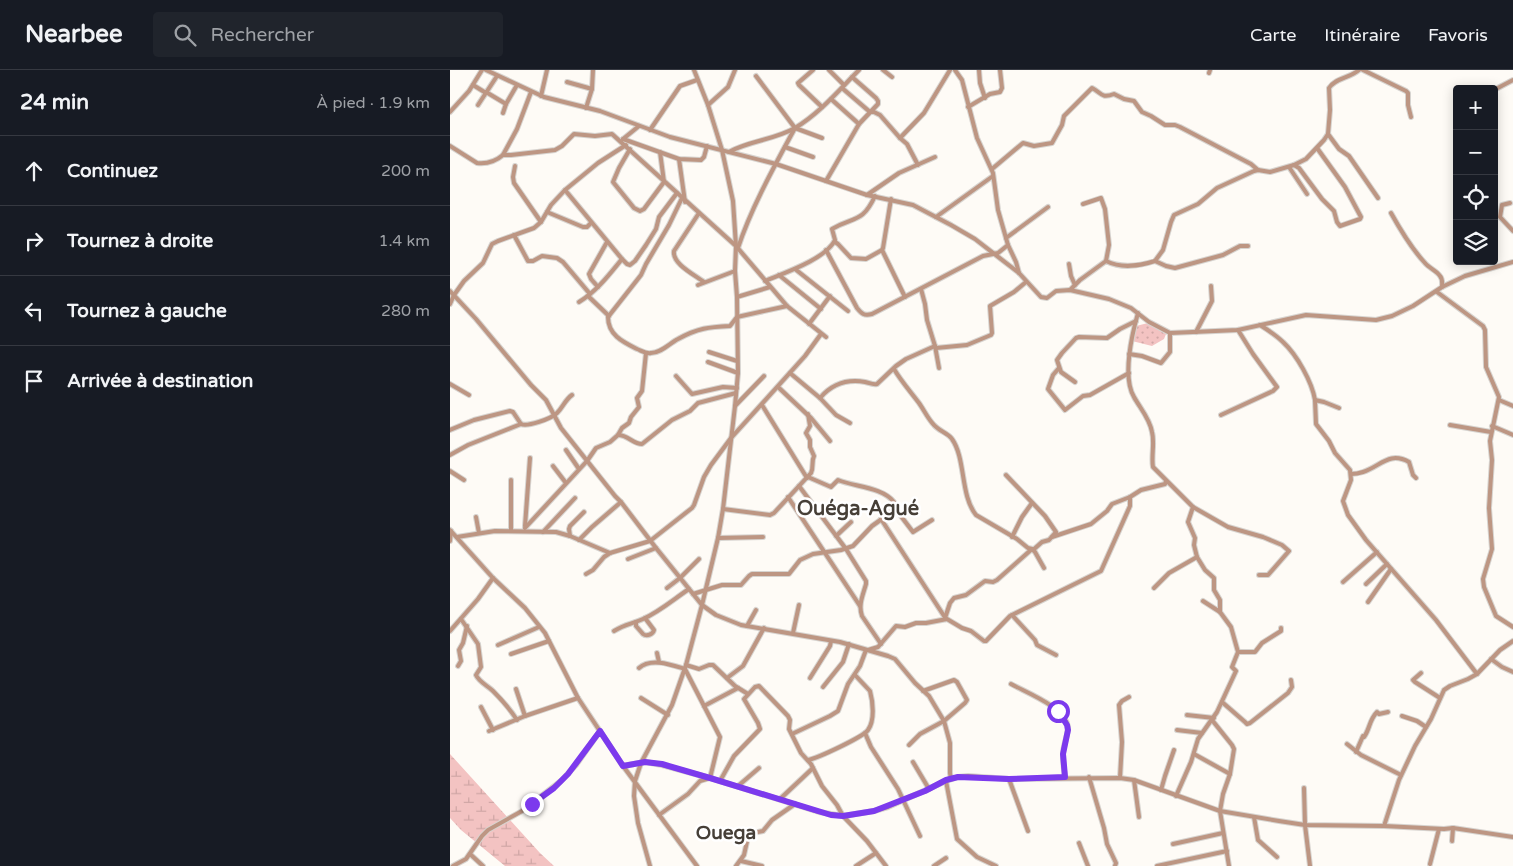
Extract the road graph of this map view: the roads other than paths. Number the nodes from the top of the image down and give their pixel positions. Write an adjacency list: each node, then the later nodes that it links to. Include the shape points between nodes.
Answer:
1 (482, 70): 24 (street)
2 (486, 70): 17 (street)
3 (547, 70): 31 (street)
4 (593, 70): 28 (street)
5 (694, 70): 21 (street)
6 (735, 70): 36 (street, via 728,87)
7 (812, 70): 37 (street, via 798,83)
8 (829, 70): 26 (street)
9 (859, 70): 19 (street)
10 (883, 70): 20 (street)
11 (950, 70): 50 (street, via 924,114)
12 (955, 70): 38 (street, via 962,80)
13 (979, 70): 32 (street)
14 (1000, 70): 32 (street, via 1002,90)
15 (1359, 70): 48 (street, via 1330,85)
16 (1363, 70): 43 (street, via 1406,90)
17 (497, 76): 25 (street); 30 (street)
18 (756, 76): 46 (street)
19 (852, 77): 26 (street); 41 (street, via 878,101)
20 (892, 77)
21 (697, 80): 36 (street); 47 (street, via 680,86)
22 (1513, 80): 27 (street)
23 (566, 82): 28 (street)
24 (473, 85): 30 (street); 40 (street)
25 (517, 85): 29 (street); 34 (street)
26 (843, 86): 33 (street); 41 (street)
27 (1498, 88)
28 (592, 89): 39 (street)
29 (530, 92): 31 (street); 61 (street, via 517,129)
30 (486, 93): 34 (street); 35 (street)
31 (541, 96): 39 (street)
32 (985, 98): 38 (street)
33 (831, 99): 37 (street); 44 (street)
34 (506, 104): 42 (street)
35 (478, 105)
36 (708, 106): 58 (street)
37 (822, 107): 46 (street)
38 (968, 107): 70 (street, via 979,144)
39 (586, 108): 45 (street)
40 (450, 112)
41 (870, 112): 44 (street); 50 (street, via 880,115)
42 (503, 113)
43 (1411, 117)
44 (859, 124): 73 (street)
45 (639, 126): 47 (street); 51 (street)
46 (795, 128): 49 (street); 55 (street); 60 (street)
47 (650, 130): 54 (street)
48 (1328, 134): 56 (street); 80 (street, via 1339,150 1349,156)
49 (822, 138)
50 (900, 138): 66 (street, via 909,146)
51 (622, 140): 53 (street); 59 (street); 61 (street, via 612,134 574,134 555,150)
52 (450, 146): 61 (street, via 477,163 495,161)
53 (626, 146): 57 (street); 75 (street)
54 (706, 146): 58 (street); 64 (street, via 701,160)
55 (785, 148): 62 (street); 65 (street)
56 (1317, 148): 68 (street); 68 (street, via 1345,187 1360,219 1340,226 1334,211)
57 (630, 149): 74 (street); 74 (street, via 613,182 634,208 642,211)
58 (722, 150): 60 (street); 100 (street, via 733,201)
59 (660, 152): 64 (street); 74 (street)
60 (729, 152): 65 (street)
61 (502, 155)
62 (813, 157)
63 (935, 157): 66 (street)
64 (679, 159): 82 (street)
65 (776, 164): 73 (street); 100 (street)
66 (918, 165): 78 (street, via 899,173)
67 (515, 166): 90 (street, via 514,183)
68 (1294, 166): 69 (street)
69 (1289, 168): 71 (street, via 1270,172); 77 (street)
70 (992, 169): 71 (street, via 1023,143 1034,146 1052,143 1064,116 1092,88 1103,96 1114,94 1134,101 1142,112 1165,126 1180,127); 72 (street)
71 (1258, 170): 107 (street, via 1217,188 1198,204 1174,215 1163,250)
72 (994, 176): 89 (street); 94 (street, via 998,210)
73 (826, 181): 78 (street)
74 (664, 182): 76 (street)
75 (565, 190): 86 (street); 91 (street)
76 (677, 193): 82 (street); 105 (street, via 659,217 653,235 635,261 630,265)
77 (1307, 194)
78 (867, 195): 79 (street)
79 (874, 196): 81 (street); 96 (street, via 860,217 832,229)
80 (1378, 198)
81 (891, 199): 89 (street, via 913,205); 102 (street)
82 (684, 200): 87 (street); 138 (street, via 641,275)
83 (1510, 203): 92 (street, via 1502,205 1500,219)
84 (1083, 204): 106 (street, via 1102,199 1109,245)
85 (1048, 207): 94 (street)
86 (547, 212): 90 (street); 91 (street, via 583,227)
87 (699, 213): 100 (street); 115 (street, via 673,255 689,273)
88 (1391, 213): 122 (street, via 1417,254 1440,275)
89 (936, 217): 97 (street)
90 (540, 222): 93 (street, via 532,230)
91 (591, 223): 95 (street)
92 (1513, 231)
93 (514, 235): 127 (street, via 492,244 483,263); 128 (street, via 528,261 542,256 560,260)
94 (1006, 238): 98 (street)
95 (608, 242): 105 (street); 119 (street, via 590,274)
96 (835, 242): 101 (street); 102 (street, via 851,258 866,259)
97 (984, 245): 103 (street); 104 (street)
98 (1008, 245): 103 (street); 112 (street)
99 (1248, 246): 107 (street, via 1242,245 1224,254 1175,268)
100 (737, 247): 111 (street); 114 (street)
101 (826, 250): 110 (street); 131 (street, via 862,314 872,314)
102 (882, 250): 131 (street)
103 (995, 254): 104 (street); 112 (street)
104 (983, 256): 123 (street)
105 (622, 259): 119 (street)
106 (1106, 261): 107 (street, via 1131,267); 118 (street)
107 (1155, 261)
108 (1513, 262): 122 (street, via 1465,276)
109 (1069, 264): 118 (street)
110 (795, 269): 113 (street); 129 (street)
111 (735, 271): 115 (street); 130 (street)
112 (1019, 273): 116 (street)
113 (779, 275): 114 (street); 135 (street)
114 (765, 281): 121 (street)
115 (704, 282): 117 (street)
116 (1026, 282): 124 (street, via 1043,298 1056,291); 148 (street, via 990,306 991,336 967,345)
117 (698, 285)
118 (1075, 285): 124 (street)
119 (598, 286): 128 (street)
120 (1211, 286): 144 (street, via 1212,302)
121 (770, 288): 130 (street); 134 (street)
122 (1442, 288): 126 (street)
123 (921, 289): 131 (street); 148 (street)
124 (1070, 290): 137 (street, via 1115,300)
125 (450, 291): 127 (street)
126 (1437, 292): 142 (street, via 1383,319 1306,316); 171 (street, via 1483,326 1486,367)
127 (454, 295): 133 (street); 178 (street, via 546,400)
128 (589, 295): 132 (street); 138 (street)
129 (830, 296): 135 (street); 136 (street)
130 (737, 297): 139 (street)
131 (905, 297)
132 (579, 302)
133 (450, 304)
134 (787, 306): 139 (street); 141 (street)
135 (821, 309): 141 (street)
136 (848, 311)
137 (1138, 313): 140 (street); 145 (street)
138 (609, 316): 150 (street, via 608,321 618,339)
139 (737, 317): 150 (street, via 730,326 702,328 656,352); 152 (street)
140 (1136, 321): 151 (street); 155 (street, via 1108,338 1077,337 1058,358)
141 (809, 324): 146 (street)
142 (1260, 325): 143 (street); 170 (street, via 1287,346 1310,381)
143 (1238, 330): 144 (street); 177 (street, via 1277,387)
144 (1196, 332): 145 (street)
145 (1170, 333): 151 (street, via 1170,352 1161,363)
146 (821, 334): 147 (street); 158 (street)
147 (826, 338)
148 (935, 347): 154 (street); 156 (street, via 906,359)
149 (709, 352): 152 (street)
150 (646, 353): 185 (street, via 642,391 637,398 639,407)
151 (1129, 354): 159 (street)
152 (737, 361): 157 (street)
153 (708, 362): 157 (street)
154 (939, 368)
155 (1059, 368): 159 (street, via 1048,389 1065,410 1083,396); 162 (street)
156 (894, 369): 169 (street, via 877,384 844,382 827,390); 227 (street, via 929,420 952,438 973,511)
157 (738, 373): 164 (street)
158 (790, 373): 165 (street); 169 (street)
159 (1129, 373): 200 (street, via 1132,396 1152,432 1153,467)
160 (676, 376): 164 (street, via 692,394 727,386)
161 (764, 376): 173 (street)
162 (1075, 382)
163 (450, 384): 167 (street)
164 (737, 388): 166 (street)
165 (778, 388): 172 (street); 176 (street)
166 (736, 393): 173 (street); 185 (street, via 698,403 642,444)
167 (469, 394)
168 (572, 395): 178 (street)
169 (820, 398): 179 (street, via 836,415)
170 (1315, 400): 175 (street); 197 (street, via 1316,424)
171 (1499, 400): 174 (street); 182 (street)
172 (762, 405): 187 (street); 198 (street)
173 (735, 406): 187 (street)
174 (1513, 406)
175 (1339, 408)
176 (808, 414): 188 (street); 198 (street, via 810,426 806,434 814,456 813,468)
177 (1221, 415)
178 (554, 416): 180 (street, via 530,425); 192 (street)
179 (850, 423)
180 (520, 424): 183 (street, via 510,411); 190 (street)
181 (1450, 425): 184 (street)
182 (1492, 426): 184 (street); 186 (street)
183 (450, 430)
184 (1491, 432): 273 (street, via 1489,508 1492,549 1483,579 1496,616)
185 (618, 435): 192 (street, via 596,448)
186 (1513, 435)
187 (731, 438): 212 (street); 232 (street, via 704,477 692,508)
188 (830, 441)
189 (566, 450): 194 (street)
190 (450, 455)
191 (530, 458): 218 (street)
192 (587, 461): 194 (street); 208 (street)
193 (552, 466): 203 (street)
194 (579, 470): 203 (street)
195 (450, 471): 201 (street)
196 (1006, 474): 209 (street)
197 (1351, 474): 199 (street, via 1364,472 1385,460 1402,458 1409,462); 237 (street, via 1342,501 1358,529)
198 (807, 477): 204 (street); 210 (street, via 831,487 838,480 870,489 890,498)
199 (1416, 478)
200 (1164, 479): 206 (street, via 1165,484 1141,490); 211 (street)
201 (464, 480)
202 (511, 480): 220 (street)
203 (566, 483): 218 (street)
204 (799, 486): 205 (street); 224 (street)
205 (788, 497): 212 (street, via 770,515); 236 (street)
206 (1130, 497): 228 (street, via 1112,504 1091,524); 263 (street, via 1130,506 1101,571)
207 (575, 498): 221 (street)
208 (621, 502): 230 (street); 232 (street)
209 (1032, 503): 227 (street); 228 (street, via 1056,532)
210 (894, 507): 215 (street); 216 (street, via 913,532)
211 (1194, 507): 239 (street, via 1188,522 1195,538); 246 (street, via 1228,527 1263,537 1289,551 1268,575)
212 (723, 509): 229 (street)
213 (584, 512): 223 (street, via 568,529)
214 (476, 517): 222 (street)
215 (881, 519): 234 (street); 264 (street)
216 (932, 520)
217 (852, 522): 224 (street)
218 (525, 529): 220 (street); 221 (street)
219 (451, 530): 225 (street); 231 (street)
220 (512, 530): 222 (street)
221 (542, 532): 223 (street)
222 (479, 533): 225 (street)
223 (570, 536): 230 (street)
224 (836, 536): 234 (street)
225 (457, 537): 247 (street)
226 (763, 537): 229 (street)
227 (1012, 537): 235 (street)
228 (1052, 537): 235 (street)
229 (718, 538): 254 (street)
230 (579, 540): 238 (street)
231 (450, 541)
232 (650, 541): 233 (street); 238 (street)
233 (656, 548): 240 (street); 248 (street)
234 (846, 549): 236 (street); 260 (street, via 866,581)
235 (1033, 549): 243 (street); 264 (street, via 997,580 985,581 954,598)
236 (826, 552): 254 (street, via 800,560 788,574 752,574 741,585); 260 (street)
237 (1377, 552): 242 (street); 249 (street)
238 (610, 554): 245 (street)
239 (1197, 557): 252 (street, via 1169,573); 262 (street, via 1214,578)
240 (628, 559)
241 (699, 559): 248 (street)
242 (1387, 564): 244 (street); 250 (street)
243 (1044, 568)
244 (1391, 569): 257 (street); 296 (street)
245 (586, 574)
246 (1258, 575)
247 (493, 578): 265 (street); 270 (street, via 526,608)
248 (680, 578): 251 (street); 253 (street)
249 (1343, 582)
250 (1366, 584)
251 (667, 588)
252 (1154, 588)
253 (689, 589): 255 (street); 266 (street)
254 (706, 590): 255 (street); 258 (street)
255 (693, 594): 258 (street)
256 (1203, 601): 262 (street)
257 (1368, 602)
258 (702, 605): 269 (street, via 721,618); 292 (street)
259 (800, 605): 277 (street)
260 (860, 606): 282 (street, via 862,616)
261 (756, 610): 269 (street)
262 (1220, 612): 285 (street, via 1231,627)
263 (1012, 615): 264 (street, via 985,642); 288 (street, via 1037,645)
264 (945, 618): 282 (street, via 916,622 905,628 896,626)
265 (461, 619): 268 (street); 275 (street)
266 (643, 619): 267 (street); 274 (street); 274 (street, via 654,631 645,635)
267 (636, 622): 274 (street); 276 (street)
268 (466, 626): 291 (street); 320 (street, via 478,644 481,668 477,678 493,690)
269 (747, 626): 271 (street)
270 (540, 627): 278 (street); 283 (street)
271 (764, 628): 277 (street); 298 (street, via 743,666)
272 (1281, 628): 285 (street, via 1255,652)
273 (1513, 628)
274 (640, 630)
275 (450, 631)
276 (614, 631)
277 (793, 633): 279 (street)
278 (550, 641): 287 (street); 308 (street)
279 (831, 641): 281 (street); 299 (street)
280 (1513, 641): 289 (street)
281 (849, 644): 284 (street); 302 (street, via 843,662)
282 (881, 644): 284 (street)
283 (498, 646)
284 (866, 650): 297 (street); 305 (street, via 895,659)
285 (1238, 652): 311 (street, via 1232,667 1236,671)
286 (657, 653): 290 (street)
287 (512, 654)
288 (1056, 655)
289 (1491, 660): 295 (street); 296 (street)
290 (659, 662): 292 (street); 293 (street)
291 (458, 666)
292 (686, 667): 298 (street, via 715,666); 312 (street); 315 (street)
293 (639, 668)
294 (1421, 672): 310 (street, via 1414,682)
295 (1513, 672)
296 (1477, 674): 310 (street, via 1447,688)
297 (855, 675): 325 (street, via 870,691 872,717); 327 (street, via 836,712)
298 (726, 678): 303 (street)
299 (810, 678)
300 (1291, 680): 311 (street, via 1292,687 1288,693 1248,724)
301 (1011, 684): 341 (street, via 1051,706 1064,719 1068,730 1063,754)
302 (824, 687)
303 (738, 688): 306 (street); 312 (street)
304 (516, 689): 317 (street)
305 (923, 691): 321 (street); 321 (street, via 954,680 957,682 966,701)
306 (748, 694): 327 (street, via 759,686 788,716); 350 (street, via 744,700 760,728 734,756)
307 (1129, 697): 344 (street, via 1119,704)
308 (578, 698): 317 (street); 324 (street)
309 (640, 698): 315 (street)
310 (1440, 698): 322 (street)
311 (1222, 702): 319 (street)
312 (704, 706): 343 (street, via 720,737)
313 (481, 707): 320 (street, via 491,730)
314 (1388, 712): 331 (street, via 1376,712)
315 (668, 714): 335 (street)
316 (1187, 715): 319 (street)
317 (525, 716): 320 (street)
318 (1402, 716): 322 (street)
319 (1213, 719): 326 (street); 339 (street, via 1234,749)
320 (516, 720)
321 (944, 721): 329 (street, via 920,734); 345 (street, via 950,743)
322 (1426, 727): 340 (street)
323 (1177, 730): 326 (street)
324 (600, 731): 336 (street); 377 (street, via 561,781 522,812 488,830)
325 (865, 733): 333 (street); 357 (street)
326 (1202, 733): 332 (street)
327 (792, 734): 333 (street, via 800,753)
328 (1347, 744): 331 (street)
329 (909, 745)
330 (1174, 750): 354 (street)
331 (1356, 752): 340 (street)
332 (1194, 754): 339 (street); 355 (street)
333 (808, 760): 338 (street)
334 (912, 762): 353 (street)
335 (641, 763): 336 (street); 343 (street, via 662,764); 349 (street)
336 (623, 766): 349 (street)
337 (759, 768): 351 (street)
338 (813, 768): 356 (street); 361 (street)
339 (1230, 774): 359 (street)
340 (1401, 775): 365 (street)
341 (1065, 777): 342 (street); 346 (street)
342 (1089, 777): 344 (street); 393 (street)
343 (710, 778): 350 (street); 360 (street, via 700,782)
344 (1120, 778): 348 (street)
345 (951, 779): 346 (street, via 968,776); 347 (street)
346 (1009, 779): 368 (street)
347 (946, 780): 353 (street); 391 (street, via 956,839 977,857)
348 (1134, 780): 354 (street); 362 (street)
349 (635, 781): 360 (street); 384 (street, via 638,823)
350 (720, 781): 351 (street)
351 (738, 786): 356 (street)
352 (1304, 788): 364 (street)
353 (930, 789): 357 (street)
354 (1161, 790): 355 (street)
355 (1176, 796): 359 (street)
356 (780, 799): 358 (street)
357 (904, 800): 361 (street, via 874,811); 370 (street)
358 (795, 804): 361 (street); 380 (street, via 772,820 763,831 748,837)
359 (1220, 811): 363 (street); 369 (street)
360 (659, 815): 385 (street)
361 (843, 816): 376 (street)
362 (1139, 817)
363 (1254, 817): 364 (street); 378 (street, via 1260,842)
364 (1305, 825): 365 (street); 396 (street)
365 (1384, 826): 367 (street)
366 (1454, 828): 367 (street); 371 (street); 372 (street)
367 (1439, 829): 381 (street)
368 (1028, 831)
369 (1223, 833): 374 (street); 375 (street)
370 (920, 836)
371 (1513, 836)
372 (1452, 841)
373 (1080, 843): 392 (street)
374 (1173, 844)
375 (1227, 851): 394 (street); 395 (street)
376 (876, 853): 388 (street); 389 (street)
377 (470, 854): 382 (street); 383 (street)
378 (1278, 857)
379 (946, 858): 390 (street)
380 (741, 861): 386 (street); 387 (street)
381 (1430, 864)
382 (453, 866)
383 (483, 866)
384 (650, 866)
385 (696, 866)
386 (736, 866)
387 (762, 866)
388 (856, 866)
389 (886, 866)
390 (934, 866)
391 (996, 866)
392 (1088, 866)
393 (1115, 866)
394 (1157, 866)
395 (1229, 866)
396 (1310, 866)

